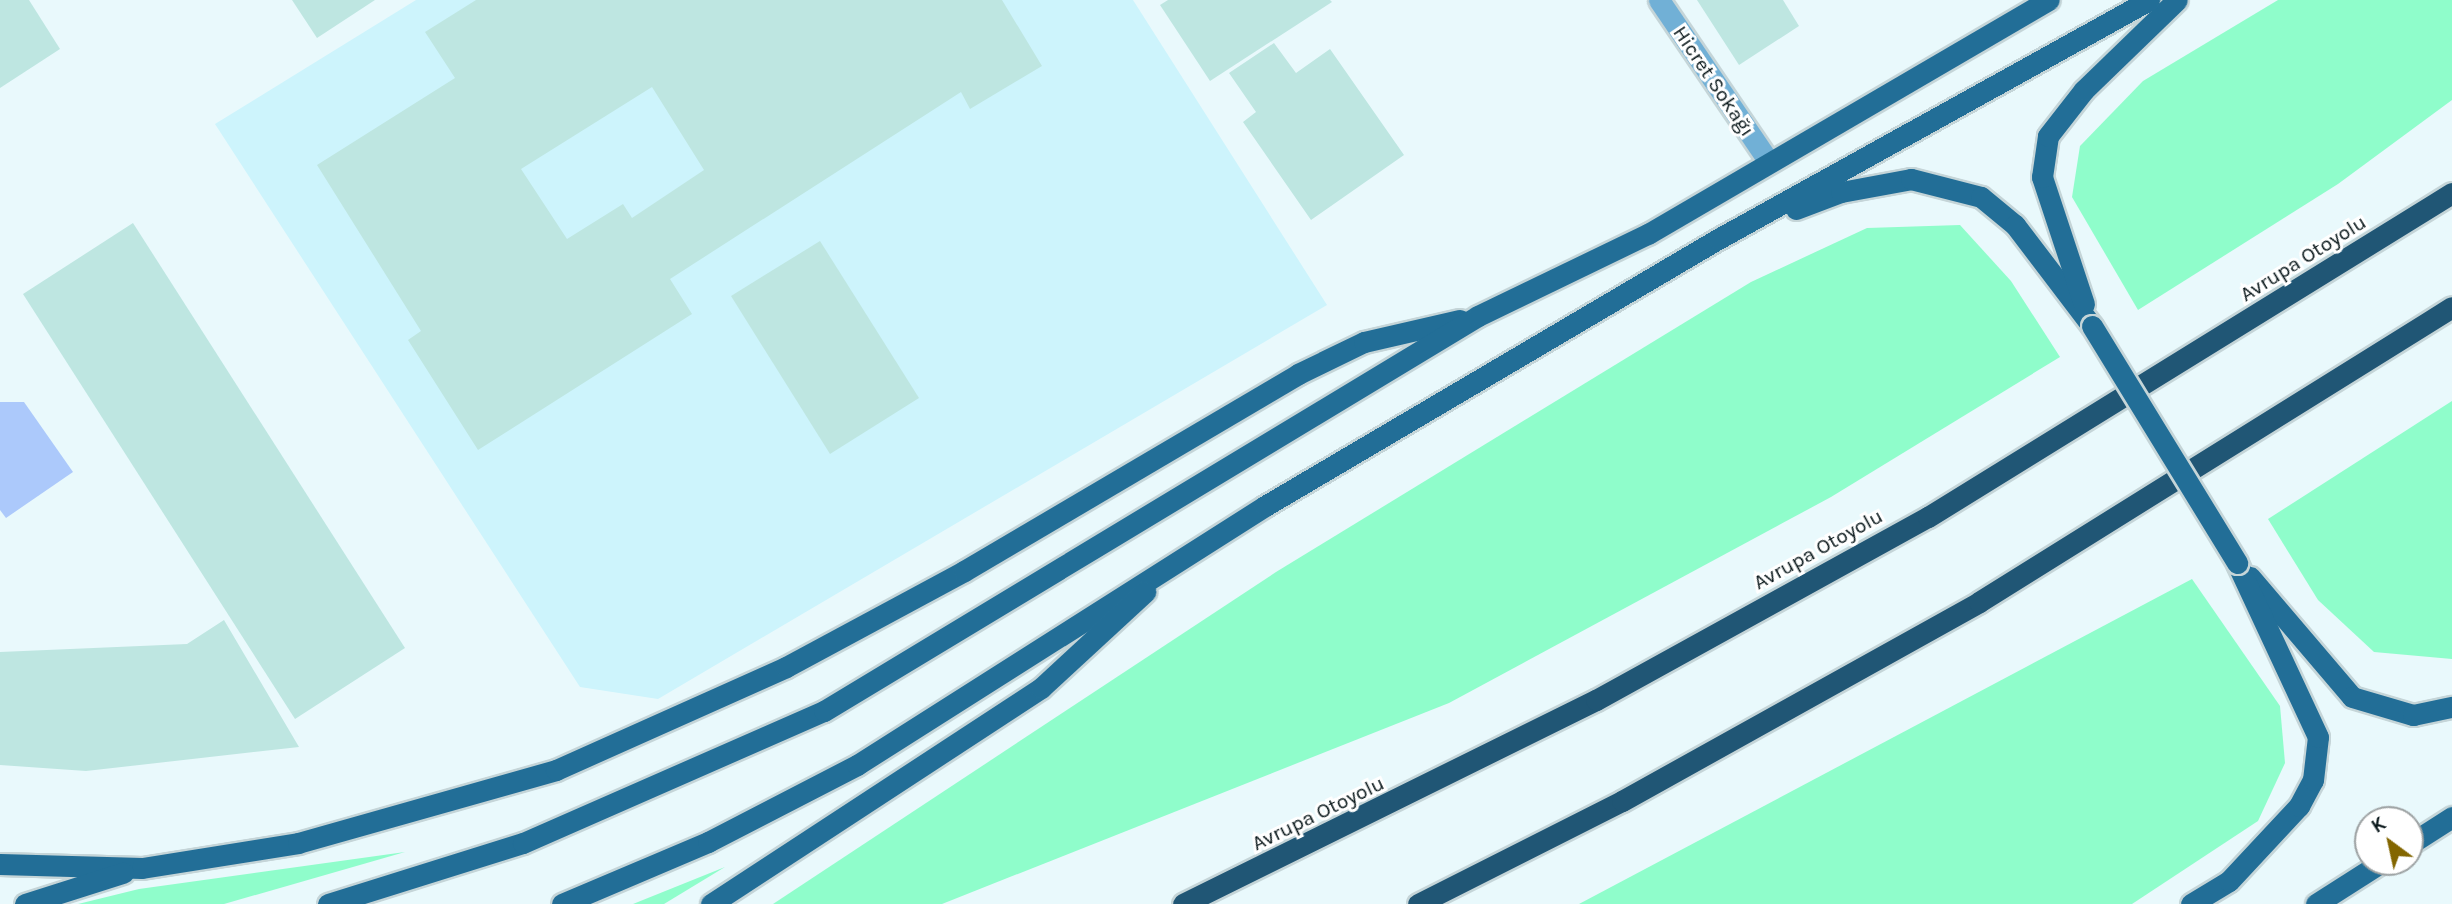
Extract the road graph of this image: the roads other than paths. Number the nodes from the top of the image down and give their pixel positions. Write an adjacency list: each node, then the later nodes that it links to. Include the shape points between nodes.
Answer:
1 (1659, 0): 5 (street, Hicret Sokağı)
2 (2148, 0): 7 (main road)
3 (2176, 0): 10 (main road, via 2084,90 2048,136 2042,177)
4 (2034, 3): 5 (main road)
5 (1769, 162): 9 (main road, via 1648,234)
6 (2452, 193): 23 (highway, Avrupa Otoyolu, via 1928,517 1597,700)
7 (1718, 239): 10 (main road, via 1841,192 1911,179 1947,186 1981,197 2015,225); 11 (main road)
8 (2452, 307): 24 (highway, via 1968,608 1646,788)
9 (1478, 316): 17 (main road, via 1364,342 1298,374 952,578 786,667 613,747 360,828); 20 (main road, via 824,711 523,843)
10 (2092, 326): 12 (main road, bridge)
11 (1185, 554): 21 (main road, via 858,765 708,842); 22 (main road, via 1041,688)
12 (2237, 563): 13 (main road, via 2352,697 2413,715); 25 (main road, via 2318,737 2312,780 2298,806 2229,881)
13 (2452, 707)
14 (2452, 817): 15 (main road)
15 (2424, 835)
16 (0, 864): 17 (main road)
17 (142, 868): 19 (main road)
18 (2360, 876): 26 (main road)
19 (25, 904)
20 (328, 904)
21 (562, 904)
22 (711, 904)
23 (1183, 904)
24 (1418, 904)
25 (2191, 904)
26 (2316, 904)

